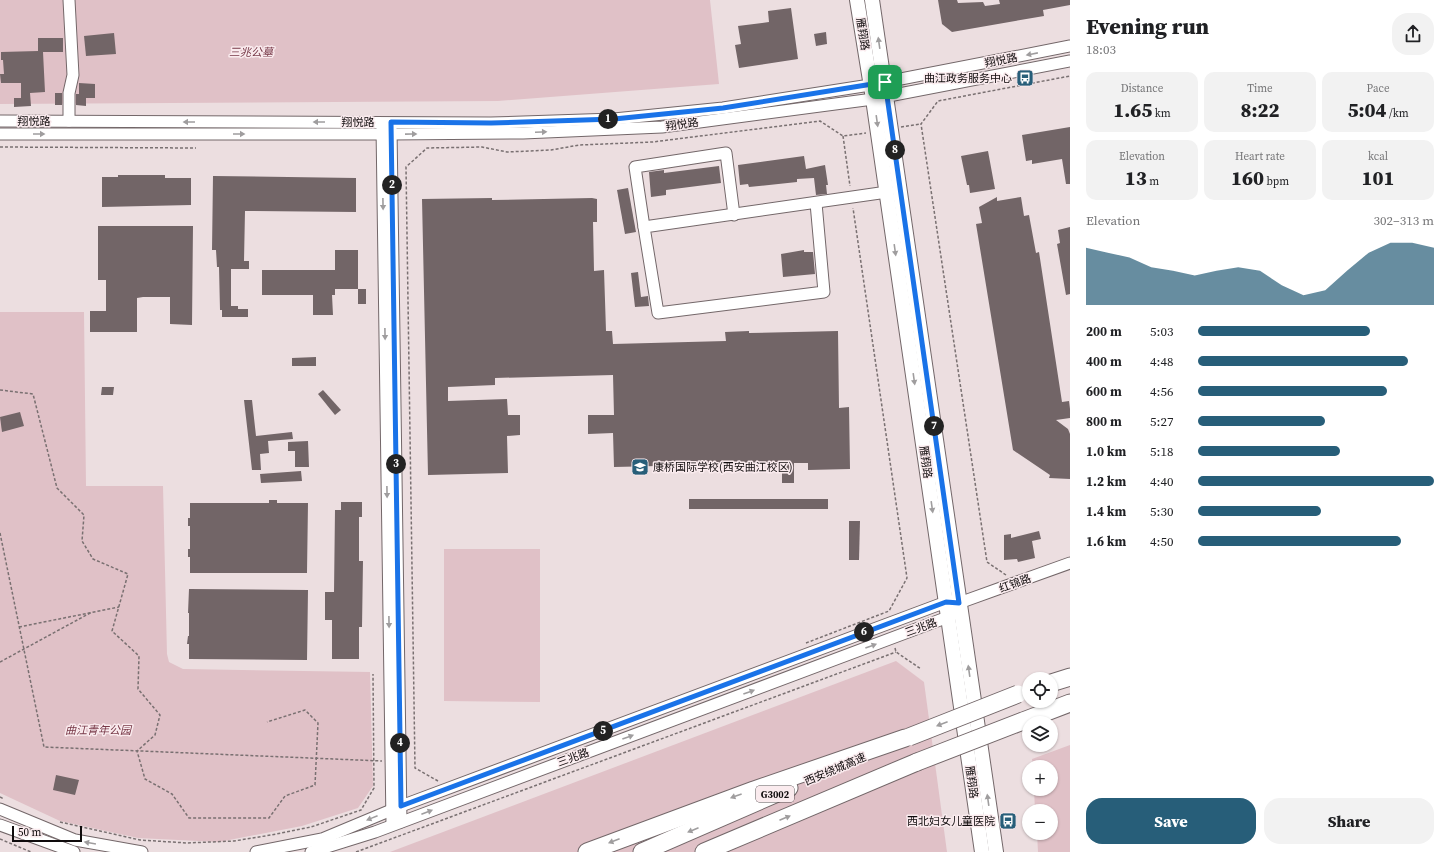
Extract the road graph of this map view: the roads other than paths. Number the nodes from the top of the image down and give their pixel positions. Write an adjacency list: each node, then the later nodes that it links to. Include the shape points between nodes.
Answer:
1 (69, 0): 8 (street, via 73,75 69,93)
2 (857, 0): 6 (main road, 雁翔路)
3 (872, 0): 6 (main road, 雁翔路, one-way to 3)
4 (1070, 46): 6 (street, 翔悦路, one-way to 6)
5 (1070, 61): 6 (street, 翔悦路)
6 (879, 91): 9 (street, 翔悦路, via 614,119 491,123); 10 (main road, 雁翔路); 12 (street, 翔悦路, one-way to 6, via 523,133 662,127)
7 (0, 121): 8 (street, 翔悦路)
8 (69, 121): 9 (street, 翔悦路, one-way to 8)
9 (387, 122): 12 (street)
10 (885, 130): 13 (main road, 雁翔路); 18 (main road, 雁翔路)
11 (0, 134): 12 (street, 翔悦路, one-way to 12)
12 (386, 134): 26 (street); 26 (street, one-way to 26, via 391,762)
13 (887, 192): 14 (street); 18 (main road, 雁翔路, one-way to 18)
14 (816, 203): 15 (street); 16 (street, via 824,292 658,313)
15 (734, 214): 16 (street); 16 (street, via 726,153 635,167)
16 (644, 227)
17 (1070, 563): 18 (street, 红锦路)
18 (952, 602): 19 (main road, 雁翔路); 26 (street, 三兆路); 37 (main road, 雁翔路, one-way to 18)
19 (948, 617): 28 (street, 三兆路, one-way to 19); 36 (main road, 雁翔路)
20 (1070, 677): 21 (highway)
21 (1058, 681)
22 (1022, 692): 24 (highway, 西安绕城高速 / G3002, one-way to 24, bridge)
23 (1070, 703): 35 (highway, G3002, one-way to 23, bridge, via 918,762)
24 (907, 738): 33 (highway, one-way to 33, via 754,790); 34 (highway, 西安绕城高速 / G3002, one-way to 34)
25 (3, 804): 30 (street, one-way to 25, via 75,840)
26 (396, 808): 28 (street); 31 (street, 三兆路, one-way to 31, via 322,839)
27 (0, 824): 29 (street)
28 (397, 824): 32 (street, 三兆路)
29 (74, 852)
30 (142, 852)
31 (256, 852)
32 (311, 852)
33 (587, 852)
34 (642, 852)
35 (704, 852)
36 (982, 852)
37 (996, 852)

